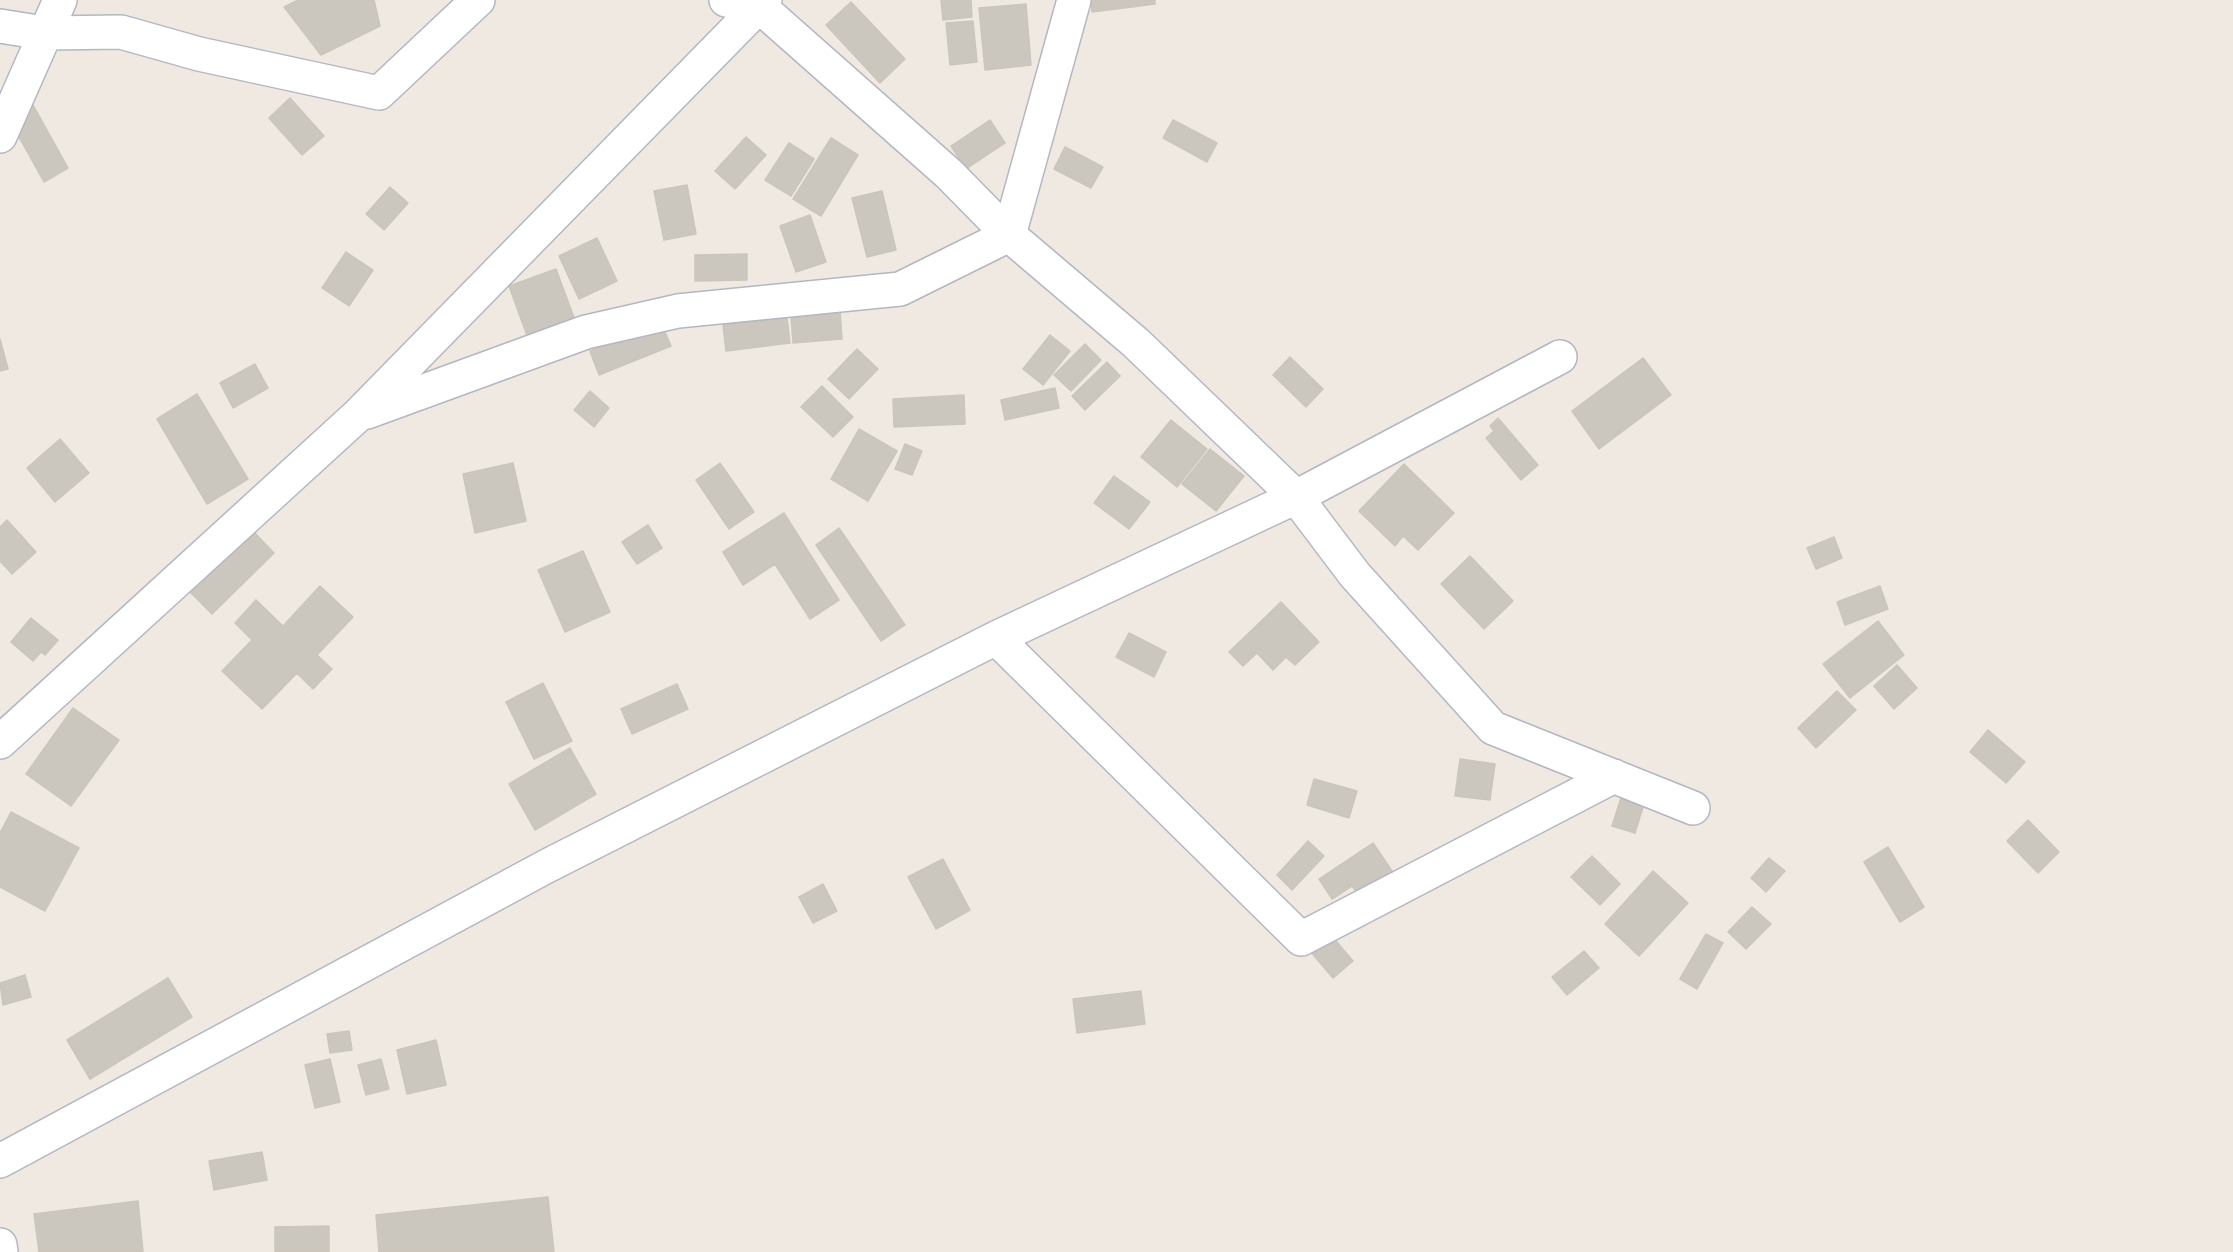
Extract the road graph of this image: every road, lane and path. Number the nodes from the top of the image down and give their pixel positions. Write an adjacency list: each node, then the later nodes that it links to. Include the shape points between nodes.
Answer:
1 (60, 0): 7 (street)
2 (478, 0): 7 (street, via 379,93 199,54 121,32)
3 (726, 0): 5 (street)
4 (1074, 0): 9 (street)
5 (762, 3): 9 (street, via 950,174); 11 (street)
6 (0, 26): 7 (street)
7 (44, 33): 8 (street)
8 (0, 136)
9 (1009, 235): 11 (street, via 900,289 678,311 586,332); 12 (street, via 1136,344)
10 (1560, 357): 12 (street)
11 (357, 416): 14 (street)
12 (1296, 497): 13 (street); 15 (street, via 1355,575 1493,728)
13 (996, 638): 15 (street, via 1301,939); 17 (street, via 547,866)
14 (0, 742)
15 (1614, 776): 16 (street)
16 (1693, 808)
17 (0, 1161)
18 (0, 1245): 19 (street)
19 (1, 1252)

